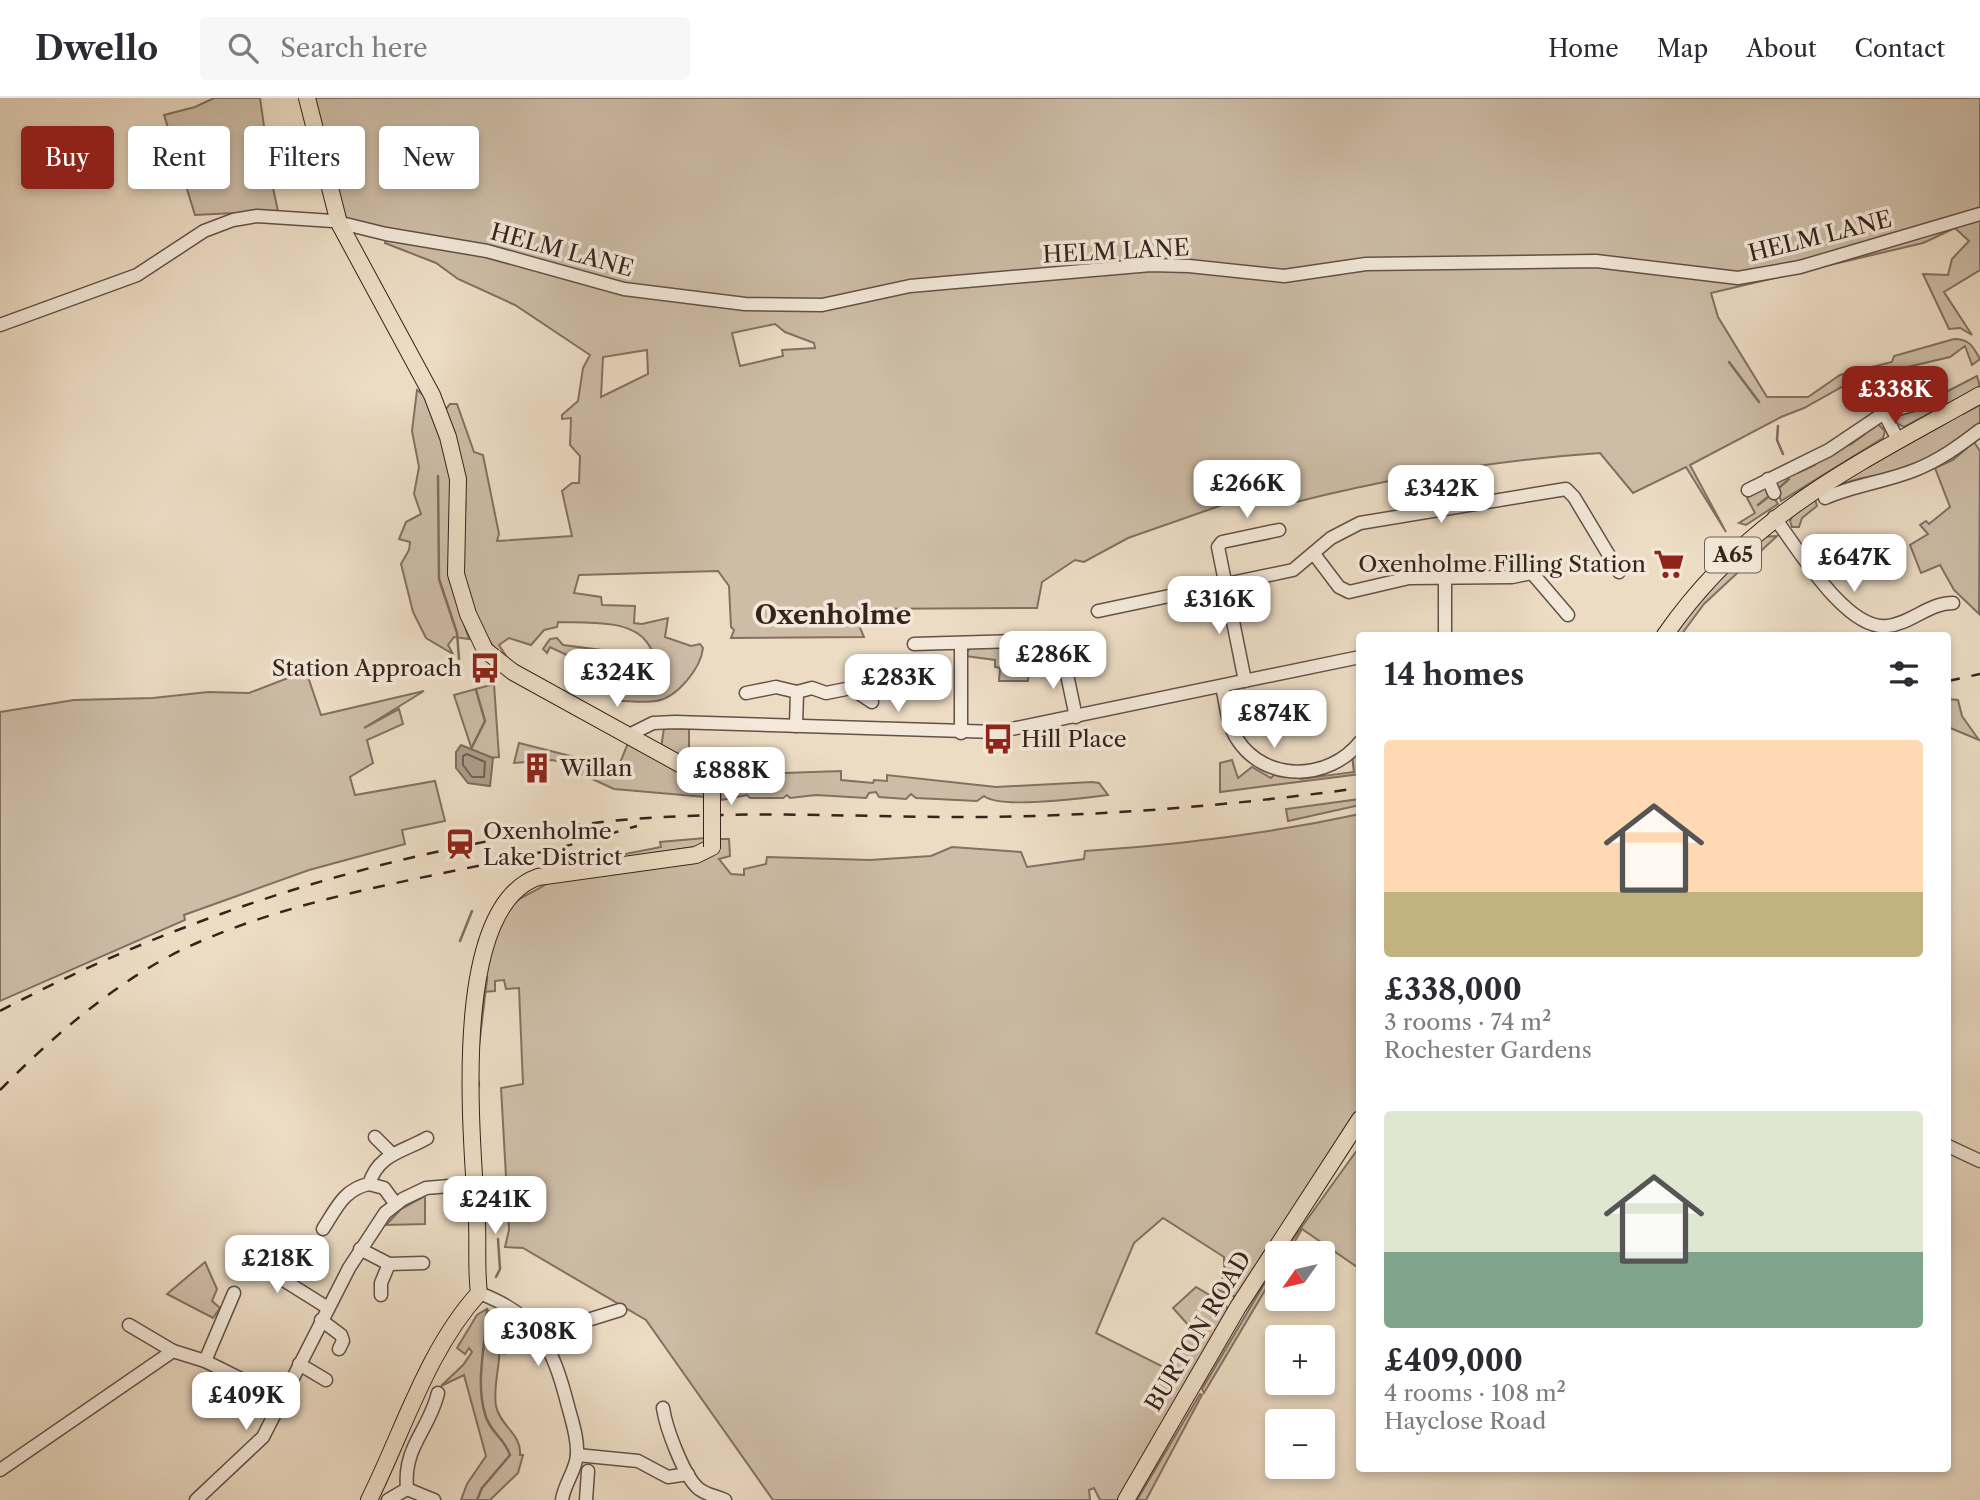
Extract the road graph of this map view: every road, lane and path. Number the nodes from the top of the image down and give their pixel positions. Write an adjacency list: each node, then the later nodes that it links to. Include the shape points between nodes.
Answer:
1 (307, 98): 3 (main road)
2 (1980, 214): 3 (street, HELM LANE, via 1800,267 1738,278 1596,261 1366,264 1283,276 1151,265 910,286 806,305 654,295 487,251)
3 (339, 223): 4 (street, HELM LANE, via 257,216 233,220 204,231 137,275); 38 (main road, via 432,395 448,437 458,479 456,574 481,644 501,665)
4 (0, 325)
5 (1928, 377): 7 (street, via 1936,394)
6 (1980, 396): 9 (main road, A65)
7 (1884, 413): 9 (street); 10 (street, via 1829,450)
8 (1980, 430): 13 (street, via 1945,457 1912,472)
9 (1898, 440): 14 (main road, A65)
10 (1768, 478): 11 (street); 12 (street)
11 (1748, 490)
12 (1774, 493)
13 (1825, 498)
14 (1774, 517): 20 (street, via 1839,601 1862,622 1887,626); 24 (main road, A65, via 1712,576)
15 (1279, 530): 19 (street, via 1219,544)
16 (1314, 554): 17 (street, via 1340,533 1376,519 1566,489); 18 (street, via 1339,587 1349,592 1409,578); 19 (street, via 1293,570)
17 (1619, 572)
18 (1445, 578): 22 (street, via 1512,578 1532,573); 23 (street)
19 (1226, 584): 21 (street, via 1111,603); 30 (street)
20 (1953, 603)
21 (1098, 611)
22 (1568, 615)
23 (1445, 632)
24 (1667, 632)
25 (1020, 641): 26 (street)
26 (961, 643): 27 (street); 37 (street)
27 (914, 644)
28 (1049, 645): 35 (street, via 1062,651)
29 (1356, 658): 30 (street)
30 (1245, 681): 31 (street)
31 (1222, 686): 35 (street); 39 (street, via 1236,738 1253,757 1276,769 1325,768)
32 (746, 692): 33 (street, via 783,687)
33 (797, 692): 34 (street, via 806,688 826,693 852,682); 36 (street)
34 (872, 702)
35 (1076, 716): 37 (street, via 1009,731)
36 (796, 726): 37 (street); 38 (street, via 659,722)
37 (961, 733)
38 (627, 736): 47 (main road, bridge, via 707,779 712,789 712,846 696,855 538,877 521,884 505,902 488,943 471,1030)
39 (1356, 746)
40 (1356, 1125): 83 (main road, BURTON ROAD, via 1256,1279)
41 (375, 1137): 44 (street)
42 (427, 1138): 44 (street)
43 (1951, 1147): 45 (street)
44 (391, 1153): 46 (street)
45 (1980, 1161)
46 (369, 1184): 48 (street, via 384,1188); 49 (street, via 342,1198)
47 (473, 1184): 48 (street, via 426,1188); 55 (main road)
48 (395, 1203): 50 (street)
49 (323, 1229)
50 (360, 1249): 53 (street); 57 (street)
51 (285, 1261): 57 (street, via 277,1276)
52 (424, 1263): 53 (street)
53 (389, 1264): 56 (street)
54 (234, 1293): 65 (street)
55 (479, 1293): 61 (street, via 510,1305); 79 (main road, via 432,1365)
56 (381, 1294)
57 (328, 1308): 59 (street)
58 (620, 1310): 61 (street)
59 (321, 1320): 63 (street, via 341,1335); 66 (street)
60 (129, 1325): 64 (street)
61 (540, 1334): 62 (street); 71 (street, via 566,1396)
62 (504, 1347)
63 (339, 1349)
64 (173, 1351): 65 (street); 72 (street)
65 (205, 1361): 69 (street)
66 (299, 1364): 67 (street); 69 (street)
67 (326, 1380)
68 (438, 1393): 75 (street, via 432,1415 411,1451)
69 (281, 1399): 78 (street, via 257,1446)
70 (663, 1409): 74 (street)
71 (577, 1455): 74 (street, via 638,1461 668,1477); 76 (street)
72 (0, 1470)
73 (589, 1471): 77 (street)
74 (688, 1474): 82 (street, via 700,1490)
75 (407, 1489): 80 (street); 81 (street)
76 (563, 1497): 77 (street)
77 (587, 1498)
78 (196, 1500)
79 (369, 1500)
80 (388, 1500)
81 (434, 1500)
82 (725, 1500)
83 (1126, 1500)

